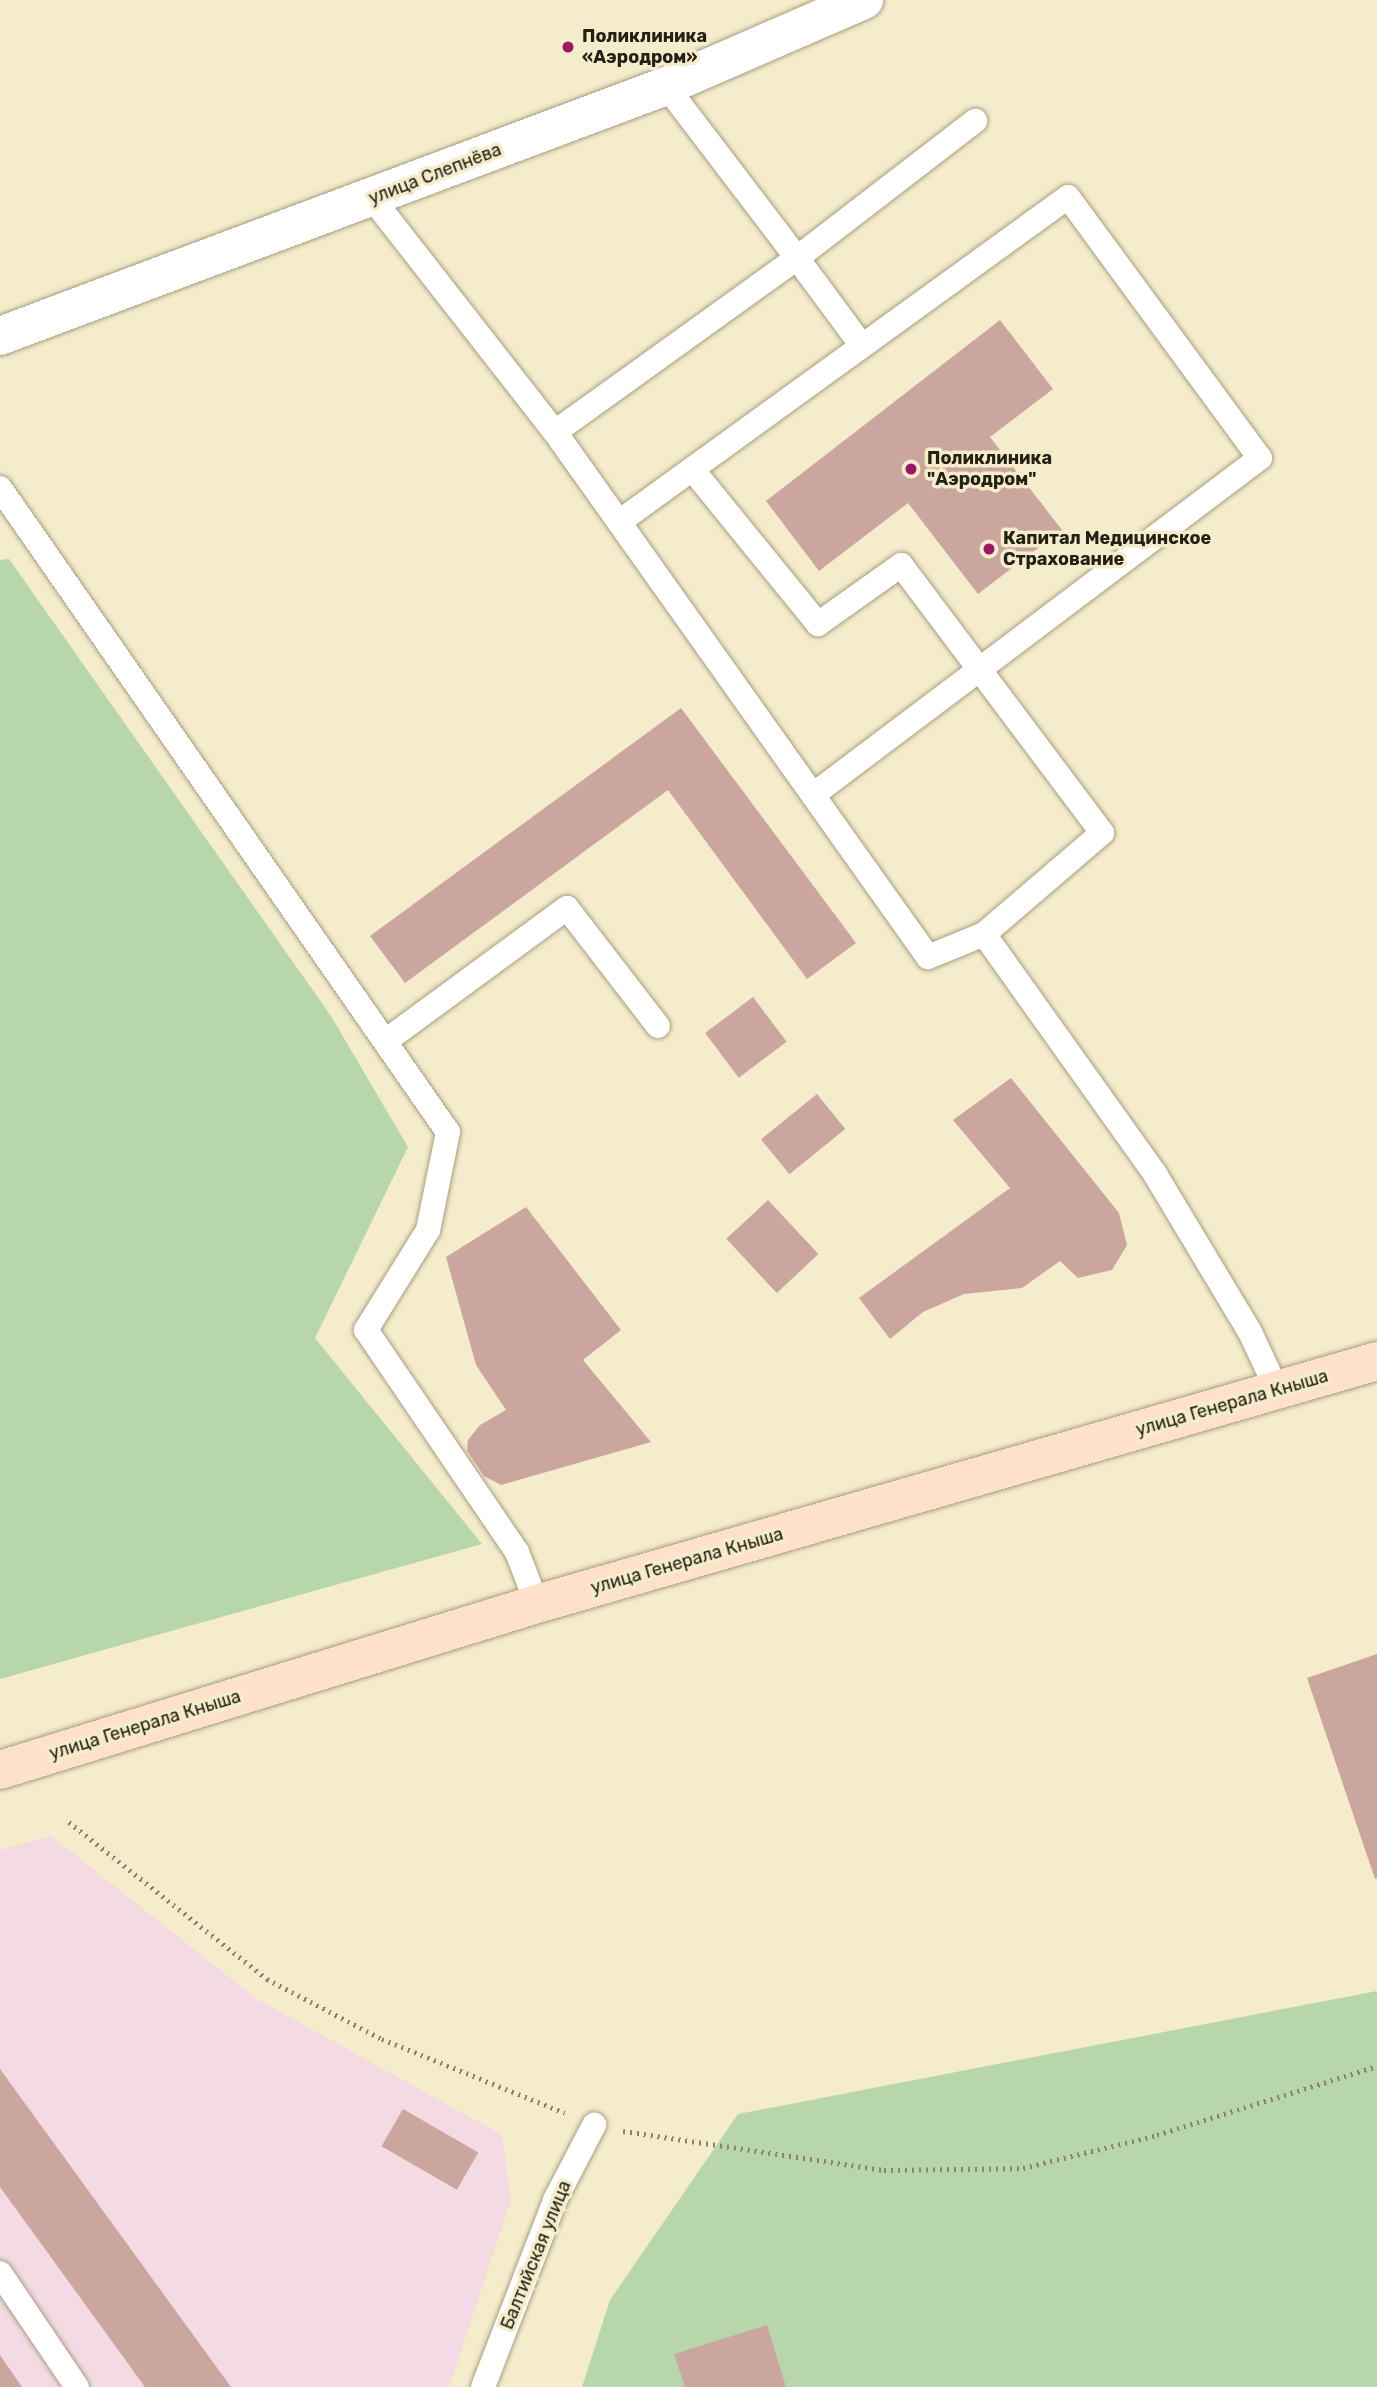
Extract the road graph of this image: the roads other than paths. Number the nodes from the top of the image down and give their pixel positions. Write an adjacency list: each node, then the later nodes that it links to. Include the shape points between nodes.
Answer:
1 (864, 0): 2 (street, улица Слепнёва)
2 (666, 86): 4 (street, улица Слепнёва); 5 (lane)
3 (975, 121): 5 (lane)
4 (372, 198): 6 (street, улица Слепнёва); 8 (lane)
5 (797, 258): 7 (lane); 8 (lane)
6 (0, 336)
7 (862, 346): 9 (lane); 12 (lane, via 1068,197 1260,458)
8 (555, 432): 11 (lane)
9 (692, 469): 11 (lane); 12 (lane, via 818,624 901,565)
10 (0, 488): 16 (lane)
11 (619, 522): 13 (lane)
12 (982, 667): 13 (lane); 14 (lane, via 1102,833)
13 (813, 795): 14 (lane, via 928,957)
14 (984, 934): 18 (lane, via 1155,1174 1250,1332)
15 (658, 1026): 16 (lane, via 567,908)
16 (387, 1040): 19 (lane, via 448,1132 428,1230 366,1330 517,1552)
17 (1377, 1361): 18 (street, улица Генерала Кныша)
18 (1277, 1390): 19 (street, улица Генерала Кныша)
19 (537, 1604): 20 (street, улица Генерала Кныша)
20 (2, 1766)
21 (594, 2125): 24 (lane, Балтийская улица, via 555,2200)
22 (0, 2273): 23 (lane)
23 (77, 2387)
24 (483, 2387)

